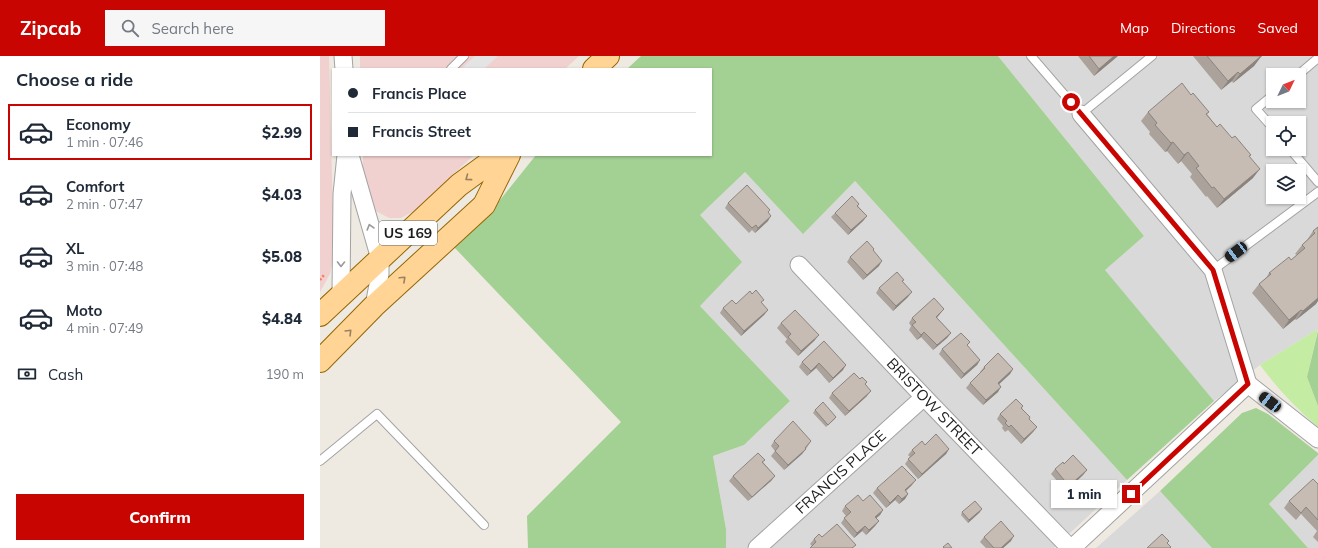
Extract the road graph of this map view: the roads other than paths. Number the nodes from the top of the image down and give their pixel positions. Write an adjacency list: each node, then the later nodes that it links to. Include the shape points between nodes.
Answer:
1 (343, 56): 6 (street)
2 (464, 56): 7 (lane)
3 (1031, 56): 10 (lane)
4 (1152, 56): 10 (lane)
5 (1318, 58): 8 (lane)
6 (344, 68)
7 (452, 68)
8 (1306, 68)
9 (1266, 101): 11 (lane, via 1256,109)
10 (1081, 114): 21 (street)
11 (1266, 120)
12 (346, 156): 22 (street, one-way to 22)
13 (350, 156): 19 (street, one-way to 13)
14 (499, 156): 19 (main road, US 169, one-way to 19, via 459,185)
15 (508, 156): 23 (main road, US 169, one-way to 15, via 484,205)
16 (1296, 156): 17 (lane)
17 (1318, 182)
18 (1318, 192): 21 (lane)
19 (380, 259): 22 (main road, US 169); 23 (street)
20 (799, 265): 26 (street, BRISTOW STREET)
21 (1213, 270): 25 (street)
22 (327, 306)
23 (374, 306): 24 (main road, US 169, one-way to 23)
24 (320, 361)
25 (1248, 384): 27 (street); 31 (street)
26 (924, 397): 30 (street, FRANCIS PLACE); 31 (street, BRISTOW STREET)
27 (1318, 439)
28 (320, 461): 29 (lane, via 377,414)
29 (484, 525)
30 (757, 548)
31 (1071, 548)

